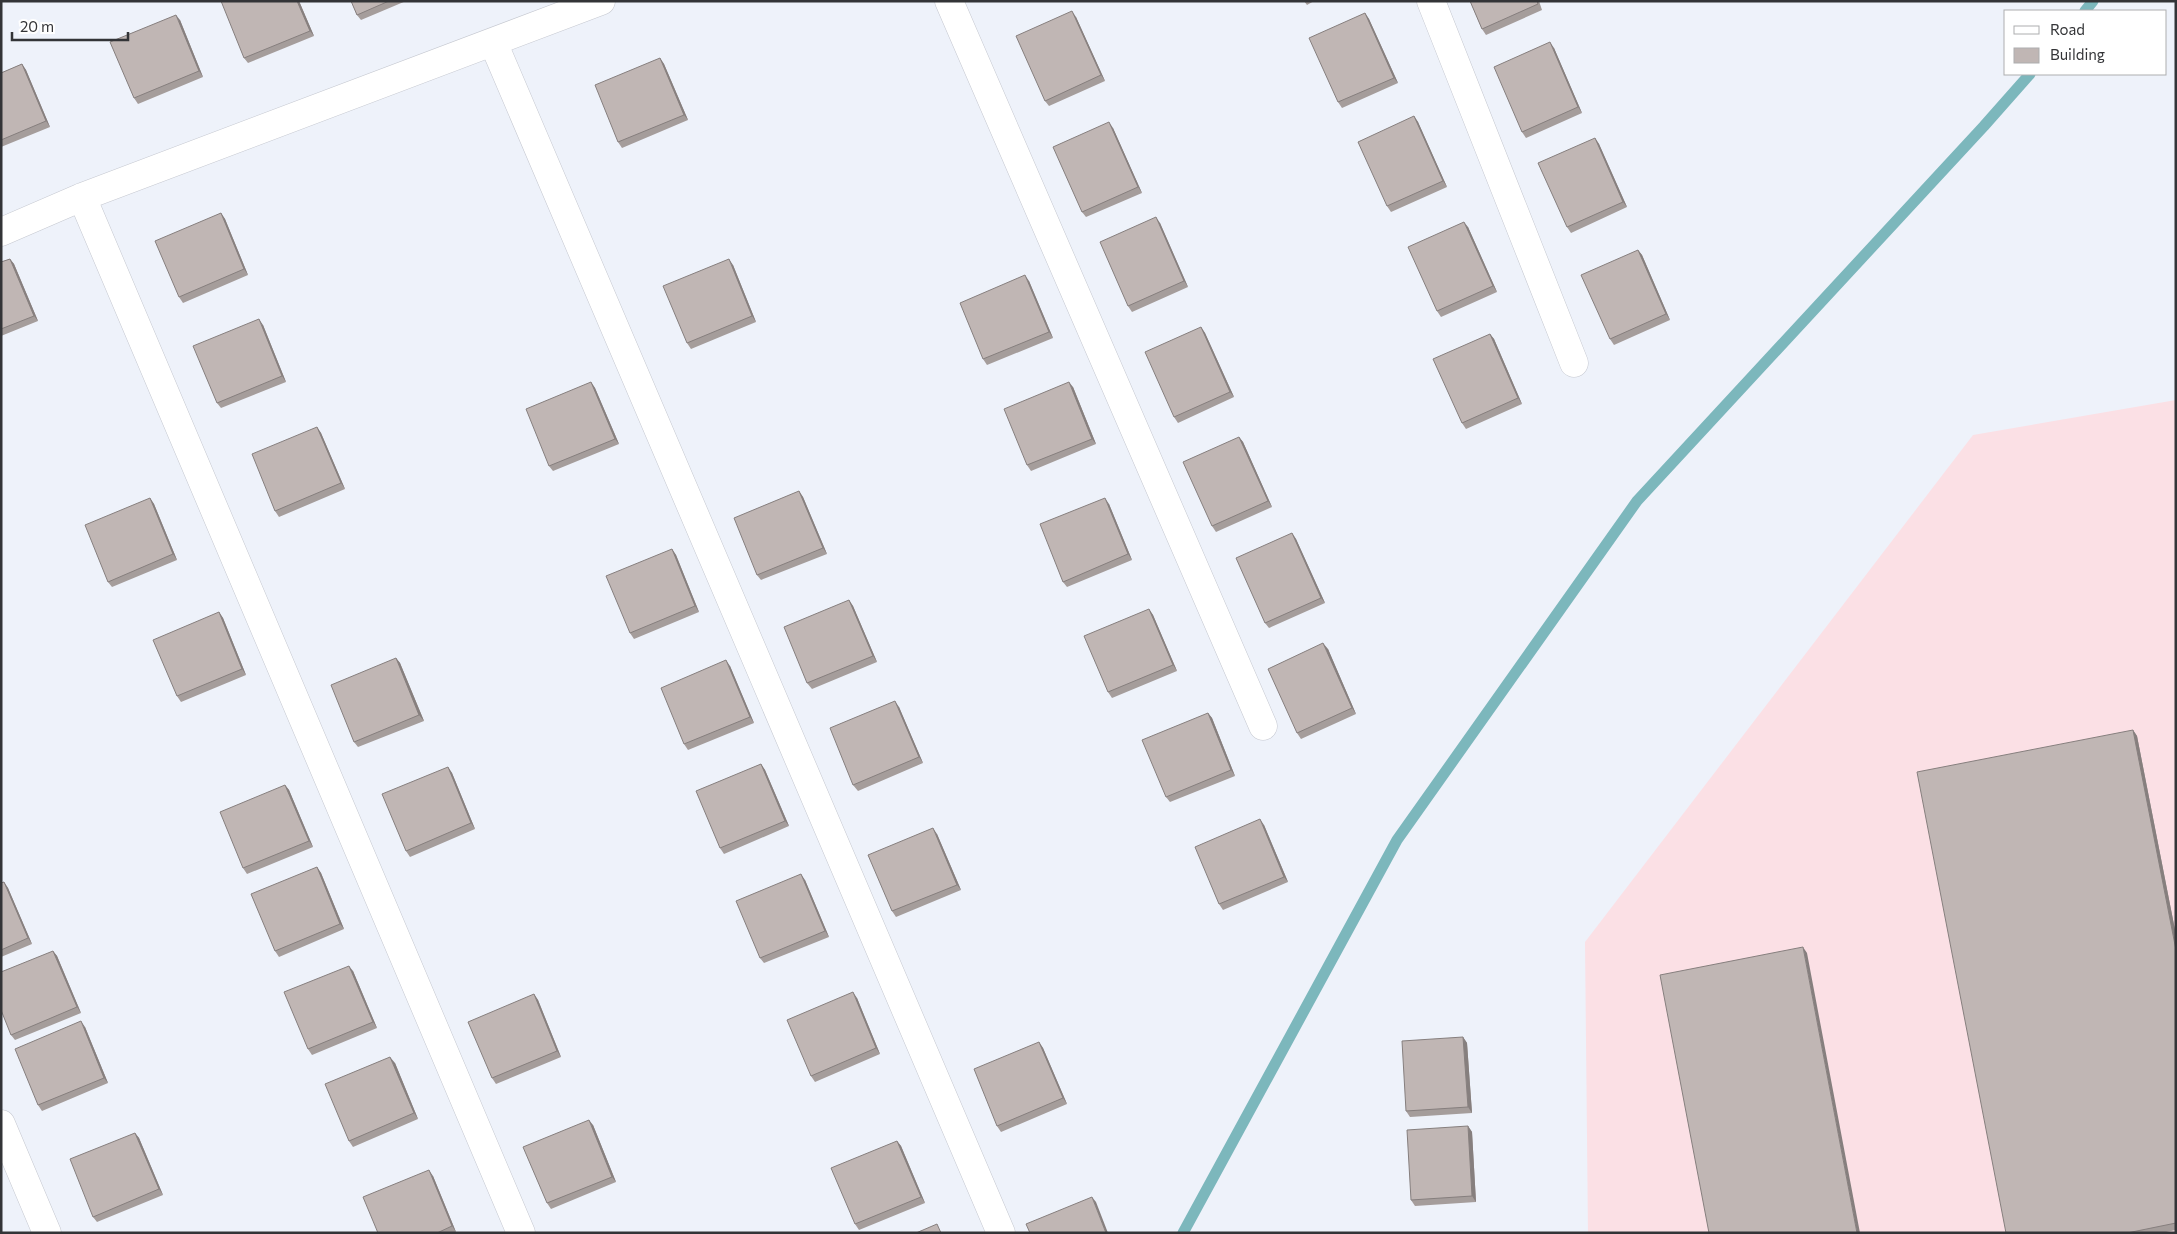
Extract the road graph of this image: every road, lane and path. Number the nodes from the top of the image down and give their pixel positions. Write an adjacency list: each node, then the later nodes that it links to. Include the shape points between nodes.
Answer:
1 (601, 1): 4 (street)
2 (949, 1): 8 (street)
3 (1431, 1): 7 (street)
4 (493, 42): 5 (street); 12 (street)
5 (82, 197): 6 (street); 11 (street)
6 (1, 232)
7 (1574, 363)
8 (1263, 726)
9 (1, 1124): 10 (street)
10 (47, 1233)
11 (520, 1233)
12 (1001, 1233)

